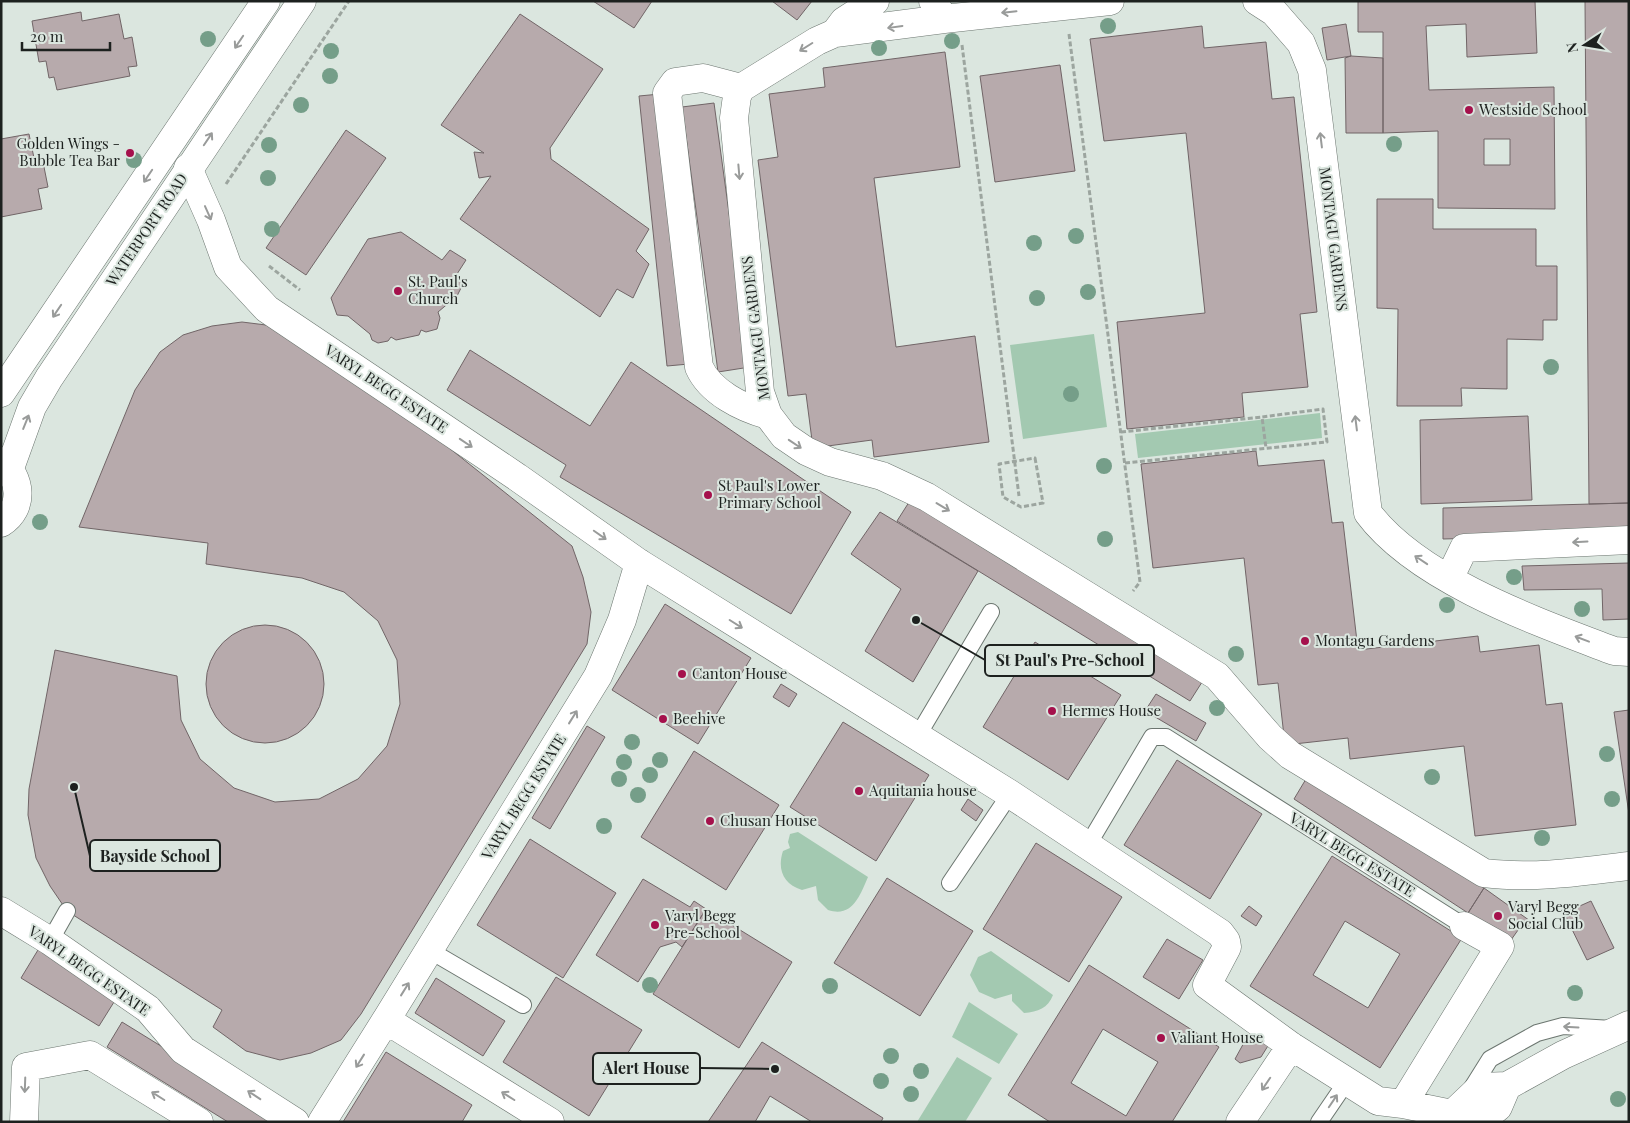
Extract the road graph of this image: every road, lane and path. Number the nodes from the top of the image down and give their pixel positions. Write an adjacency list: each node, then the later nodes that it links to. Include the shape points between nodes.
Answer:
1 (266, 1): 17 (street, WATERPORT ROAD, one-way to 17)
2 (302, 1): 11 (street, WATERPORT ROAD, one-way to 2)
3 (349, 1): 12 (path)
4 (875, 1): 9 (street, via 844,21)
5 (1110, 1): 7 (street)
6 (1257, 1): 29 (street, MONTAGU GARDENS, one-way to 6, via 1403,548 1368,513 1312,70 1302,43 1274,12)
7 (1066, 6): 8 (street, one-way to 8); 20 (path)
8 (945, 13): 9 (street, one-way to 9); 22 (path)
9 (835, 33): 10 (street, one-way to 10)
10 (741, 88): 18 (street, MONTAGU GARDENS, one-way to 18, via 734,118 760,392); 18 (street, via 703,78 675,82 667,93 699,367 704,378 720,392 746,408)
11 (188, 168): 15 (street, VARYL BEGG ESTATE, one-way to 15, via 212,220 228,267 267,309); 24 (street, WATERPORT ROAD, one-way to 11, via 49,378)
12 (225, 185)
13 (265, 264): 14 (path)
14 (300, 290)
15 (302, 332): 16 (lane); 28 (street, VARYL BEGG ESTATE, one-way to 28)
16 (325, 362)
17 (1, 393)
18 (768, 415): 31 (street, MONTAGU GARDENS, one-way to 31, via 784,436 806,451 830,462 882,476 927,497)
19 (1262, 417): 20 (path); 21 (path); 21 (path, via 1323,409 1326,442)
20 (1121, 432): 23 (path)
21 (1266, 448): 23 (path)
22 (1015, 461): 22 (path, via 999,464 1003,497 1021,507 1042,503 1035,458); 25 (path)
23 (1125, 463): 31 (path, via 1140,582)
24 (5, 464): 26 (street, via 16,478 18,490 17,502)
25 (1019, 496)
26 (2, 527)
27 (1629, 540): 29 (street, one-way to 29, via 1464,548)
28 (639, 563): 33 (street, VARYL BEGG ESTATE, one-way to 33); 42 (street, VARYL BEGG ESTATE, one-way to 28, via 598,676 622,620)
29 (1450, 579): 32 (street, MONTAGU GARDENS, one-way to 29, via 1614,651 1520,614)
30 (991, 612): 33 (lane)
31 (1119, 614): 36 (street, MONTAGU GARDENS, via 1217,676 1290,755 1484,873 1516,877)
32 (1629, 652)
33 (917, 737): 34 (street, VARYL BEGG ESTATE)
34 (1010, 794): 35 (street, VARYL BEGG ESTATE); 37 (lane)
35 (1088, 845): 40 (lane, VARYL BEGG ESTATE, via 1152,737 1166,737); 46 (street, VARYL BEGG ESTATE, via 1224,936 1226,951 1207,985)
36 (1629, 866)
37 (950, 883)
38 (1, 911): 41 (street, VARYL BEGG ESTATE)
39 (67, 911): 41 (lane)
40 (1464, 926): 48 (street, VARYL BEGG ESTATE, via 1500,946)
41 (50, 940): 52 (street, VARYL BEGG ESTATE, one-way to 41, via 183,1050 148,1009)
42 (429, 950): 43 (lane); 44 (street, VARYL BEGG ESTATE, one-way to 42)
43 (523, 1005)
44 (386, 1020): 53 (street, VARYL BEGG ESTATE, one-way to 53); 54 (street, one-way to 44)
45 (1624, 1027): 49 (street, via 1507,1086 1482,1087); 49 (lane, one-way to 49, via 1563,1026 1537,1033 1490,1059)
46 (1291, 1046): 47 (street, VARYL BEGG ESTATE); 55 (street, one-way to 55)
47 (1347, 1081): 48 (street, VARYL BEGG ESTATE, via 1378,1101); 56 (lane, one-way to 47)
48 (1403, 1104): 49 (street, VARYL BEGG ESTATE)
49 (1459, 1116)
50 (24, 1122): 51 (street, one-way to 50, via 90,1055 26,1066)
51 (199, 1122)
52 (295, 1122)
53 (322, 1122)
54 (550, 1122)
55 (1240, 1122)
56 (1319, 1122)

